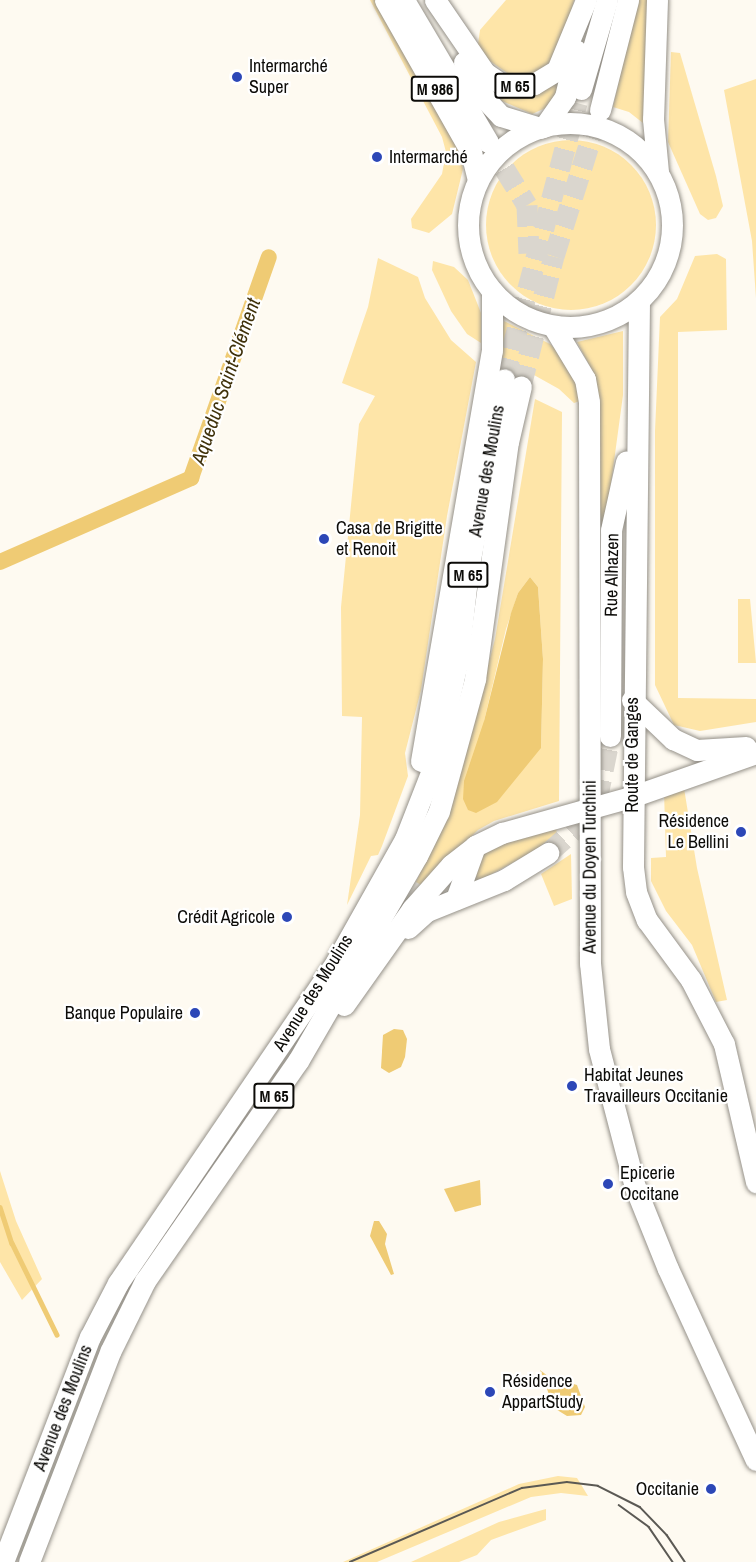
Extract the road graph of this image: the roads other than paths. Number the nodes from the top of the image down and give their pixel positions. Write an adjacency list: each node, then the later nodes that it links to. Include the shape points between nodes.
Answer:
1 (385, 0): 14 (main road, M 986, via 471,152)
2 (404, 0): 12 (main road)
3 (429, 0): 11 (main road, M 986, via 494,110 518,124)
4 (435, 0): 5 (main road, M 65, via 485,73 503,85 516,86 534,84 557,70)
5 (587, 0): 11 (main road, M 65, via 565,98)
6 (607, 0): 9 (main road)
7 (628, 0): 10 (main road)
8 (657, 0): 13 (main road, via 653,119)
9 (577, 102)
10 (600, 110)
11 (542, 127): 13 (main road, via 570,123 605,130 636,148); 14 (main road, via 500,151)
12 (488, 142)
13 (659, 176): 16 (main road, via 671,211 671,239 662,270)
14 (478, 180): 15 (main road, via 468,216 469,242 476,267)
15 (492, 291): 17 (main road, via 519,314); 27 (main road, via 492,350 420,764)
16 (639, 301): 17 (main road, via 599,323); 18 (main road, Route de Ganges)
17 (553, 326): 24 (main road, Avenue du Doyen Turchini, via 585,379 589,402)
18 (635, 417): 19 (main road, Route de Ganges); 20 (main road, Rue Alhazen, via 611,530)
19 (632, 700): 21 (main road, via 673,739 697,750); 23 (main road, Route de Ganges)
20 (610, 736)
21 (756, 746)
22 (756, 753): 23 (main road, Avenue des Moulins)
23 (631, 797): 24 (main road, Avenue des Moulins); 31 (main road, Route de Ganges, via 633,867 641,906 697,990 724,1044)
24 (591, 808): 25 (main road, Avenue des Moulins, via 502,833); 32 (main road, Avenue du Doyen Turchini, via 590,963 604,1071 635,1187 668,1269)
25 (475, 846): 28 (main road); 29 (main road, Avenue des Moulins, via 451,865 411,909)
26 (548, 853): 28 (main road, via 504,880)
27 (377, 884): 30 (main road, Avenue des Moulins / M 65, via 405,839 432,770 458,659 468,570 513,383 475,679 439,811); 33 (main road, Avenue des Moulins / M 65, via 336,962 118,1283 90,1337)
28 (456, 899): 29 (main road, via 427,911)
29 (378, 959): 30 (main road, Avenue des Moulins)
30 (298, 1061): 34 (main road, Avenue des Moulins / M 65, via 146,1281 111,1350)
31 (756, 1182)
32 (756, 1460)
33 (3, 1562)
34 (29, 1562)

